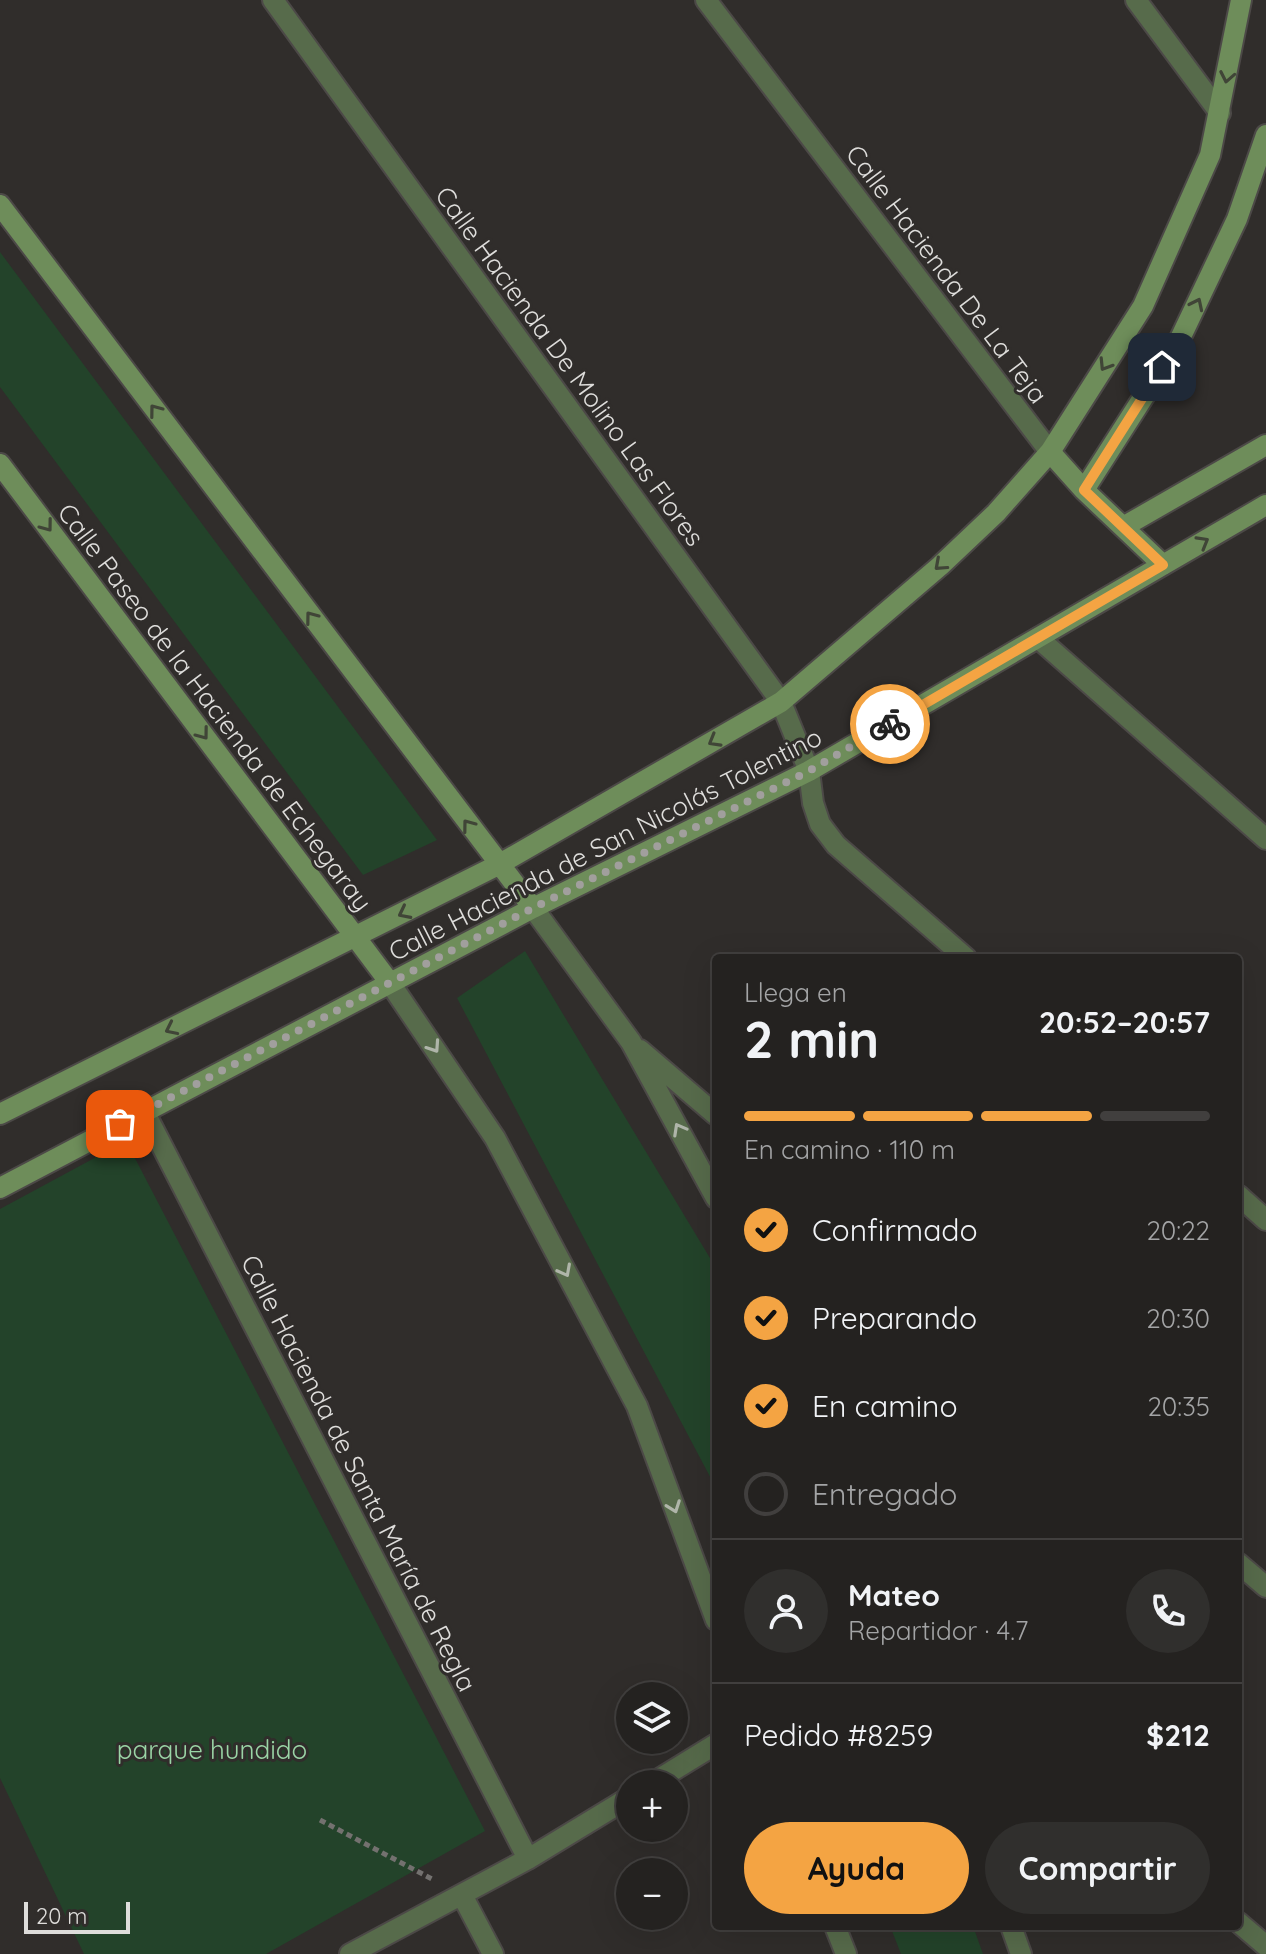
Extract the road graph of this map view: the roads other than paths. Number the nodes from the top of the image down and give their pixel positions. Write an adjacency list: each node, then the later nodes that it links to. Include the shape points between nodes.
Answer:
1 (273, 0): 16 (street, Calle Hacienda De Molino Las Flores)
2 (706, 0): 9 (street, Calle Hacienda De La Teja)
3 (1136, 0): 5 (street)
4 (1241, 0): 5 (main road, Calle Hacienda de San Nicolás Tolentino, one-way to 5)
5 (1220, 113): 9 (main road, Calle Hacienda de San Nicolás Tolentino, one-way to 9, via 1210,155 1143,306)
6 (1266, 135): 11 (main road, one-way to 6, via 1178,343 1237,219)
7 (0, 205): 19 (main road, one-way to 7)
8 (1266, 445): 13 (main road)
9 (1050, 452): 11 (main road, Calle Hacienda De La Teja); 16 (main road, Calle Hacienda de San Nicolás Tolentino, one-way to 16, via 940,566)
10 (0, 464): 21 (main road, Calle Paseo de la Hacienda de Echegaray, one-way to 21)
11 (1084, 490): 13 (main road, Calle Hacienda De La Teja)
12 (1266, 505): 14 (main road, Calle Hacienda de San Nicolás Tolentino, one-way to 12)
13 (1123, 527): 14 (main road, Calle Hacienda De La Teja)
14 (1163, 565): 15 (main road, Calle Hacienda de San Nicolás Tolentino)
15 (1038, 638): 17 (main road, Calle Hacienda de San Nicolás Tolentino); 18 (street)
16 (781, 702): 17 (street, Calle Hacienda De Molino Las Flores); 19 (main road, Calle Hacienda de San Nicolás Tolentino, one-way to 19)
17 (809, 771): 20 (main road, Calle Hacienda de San Nicolás Tolentino); 22 (street, Calle Hacienda De Molino Las Flores, via 820,824 836,845)
18 (1266, 839)
19 (498, 865): 20 (main road); 21 (main road, Calle Hacienda de San Nicolás Tolentino, one-way to 21)
20 (533, 908): 23 (main road, Calle Hacienda de San Nicolás Tolentino); 24 (street)
21 (356, 937): 23 (main road, Calle Paseo de la Hacienda de Echegaray); 27 (main road, Calle Hacienda de San Nicolás Tolentino, one-way to 27)
22 (961, 954)
23 (390, 983): 25 (main road, Calle Hacienda de San Nicolás Tolentino); 34 (street, Calle Paseo de la Hacienda de Echegaray, one-way to 34, via 495,1138 637,1406)
24 (631, 1042): 26 (street); 29 (street, one-way to 24)
25 (144, 1111): 28 (main road, Calle Hacienda de San Nicolás Tolentino); 38 (street, Calle Hacienda de Santa María de Regla)
26 (712, 1112)
27 (0, 1114)
28 (0, 1188)
29 (712, 1191)
30 (1242, 1199): 31 (street)
31 (1266, 1220)
32 (1242, 1566): 33 (street)
33 (1266, 1587)
34 (712, 1609)
35 (712, 1746): 36 (street)
36 (674, 1770)
37 (616, 1806): 38 (street)
38 (528, 1859): 39 (street)
39 (462, 1895): 44 (street); 45 (street)
40 (1242, 1925): 43 (street)
41 (837, 1930): 46 (street)
42 (1012, 1930): 47 (street)
43 (1266, 1946)
44 (350, 1954)
45 (493, 1954)
46 (846, 1954)
47 (1021, 1954)

